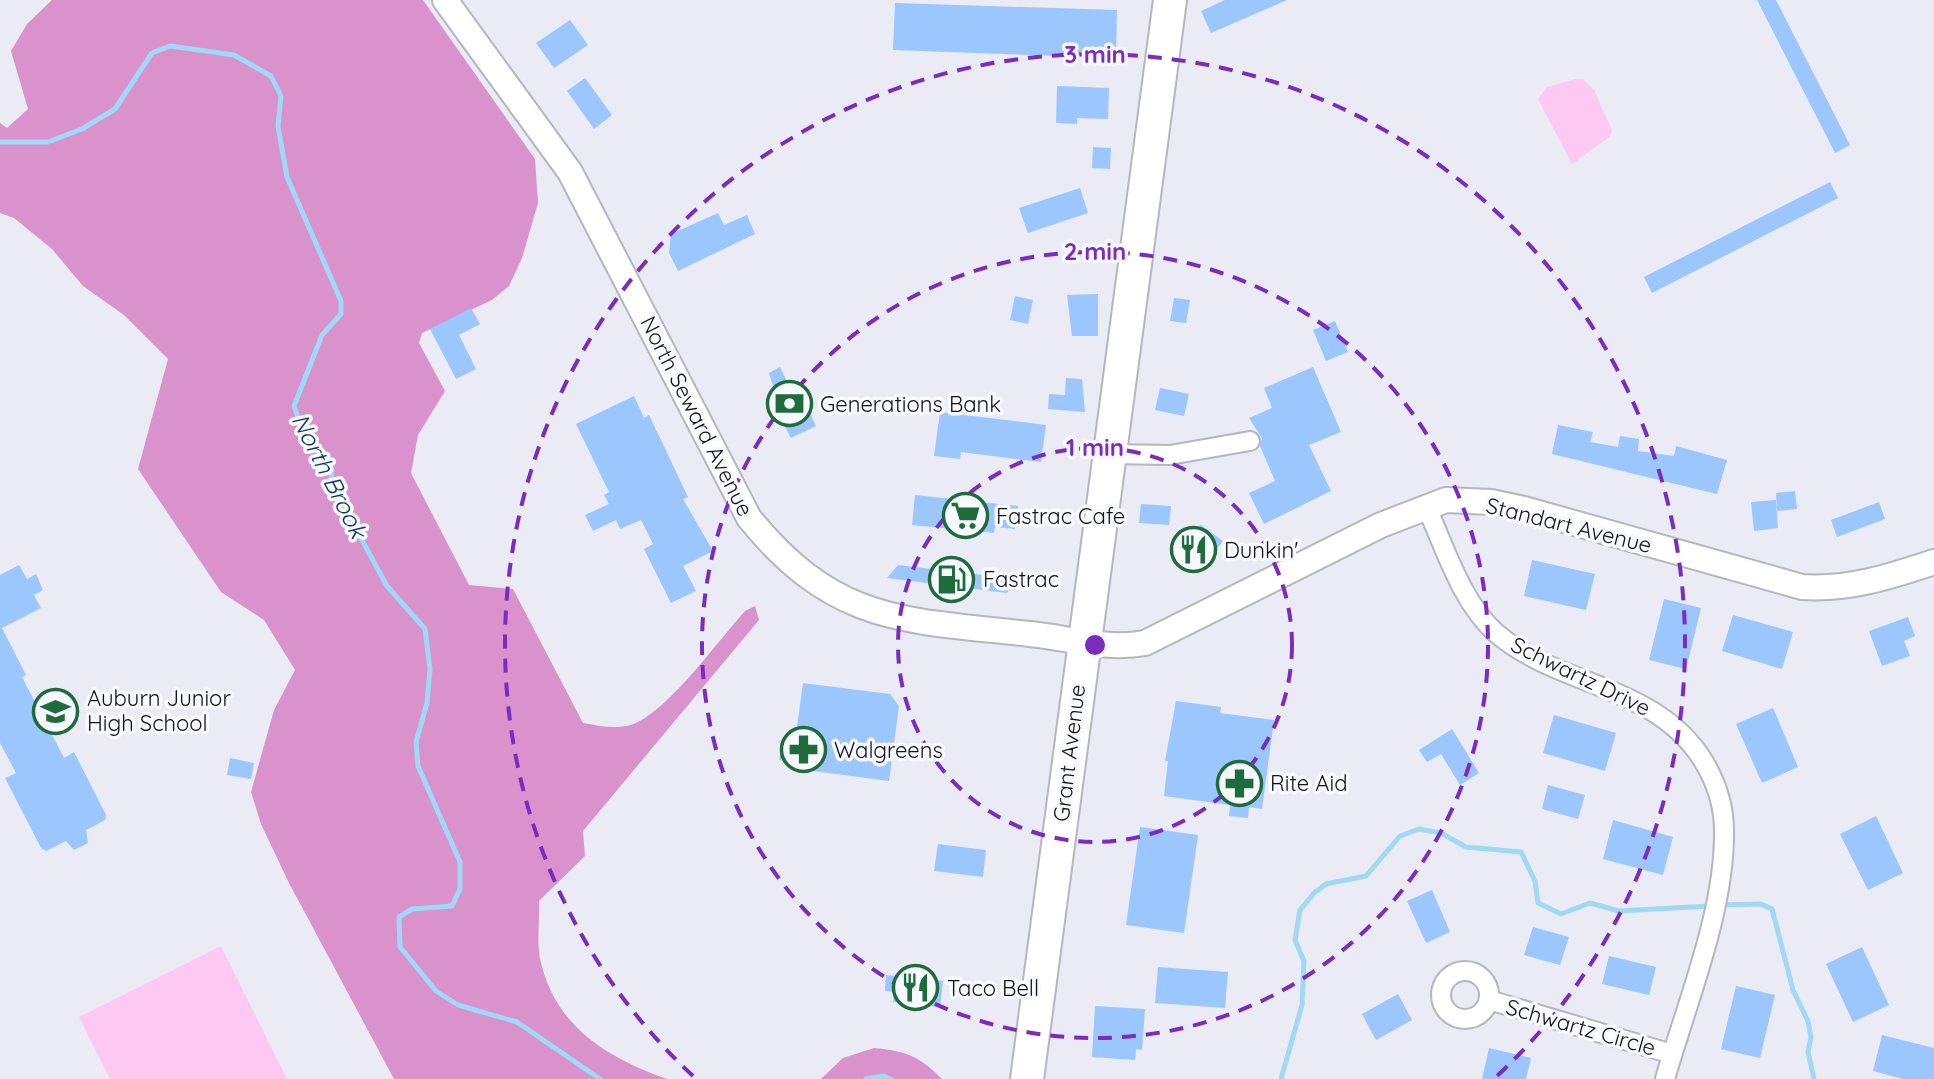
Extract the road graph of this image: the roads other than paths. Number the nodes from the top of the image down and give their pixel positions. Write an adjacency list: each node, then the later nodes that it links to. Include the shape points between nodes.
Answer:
1 (445, 0): 7 (street, North Seward Avenue, via 570,172 738,500 778,554 822,589 885,617)
2 (1170, 0): 4 (highway, Grant Avenue)
3 (1250, 441): 4 (street, via 1170,455)
4 (1109, 454): 7 (highway, Grant Avenue)
5 (1426, 506): 6 (street, Standart Avenue, via 1463,500 1524,509 1802,587 1877,582); 7 (street, Standart Avenue, via 1145,643); 9 (street, Schwartz Drive, via 1462,585 1497,633 1655,711 1696,748 1714,781 1724,821 1720,876)
6 (1934, 562)
7 (1084, 643): 10 (highway, Grant Avenue)
8 (1489, 1000): 9 (street, Schwartz Circle)
9 (1672, 1054): 11 (street, Schwartz Drive)
10 (1027, 1079)
11 (1665, 1079)

